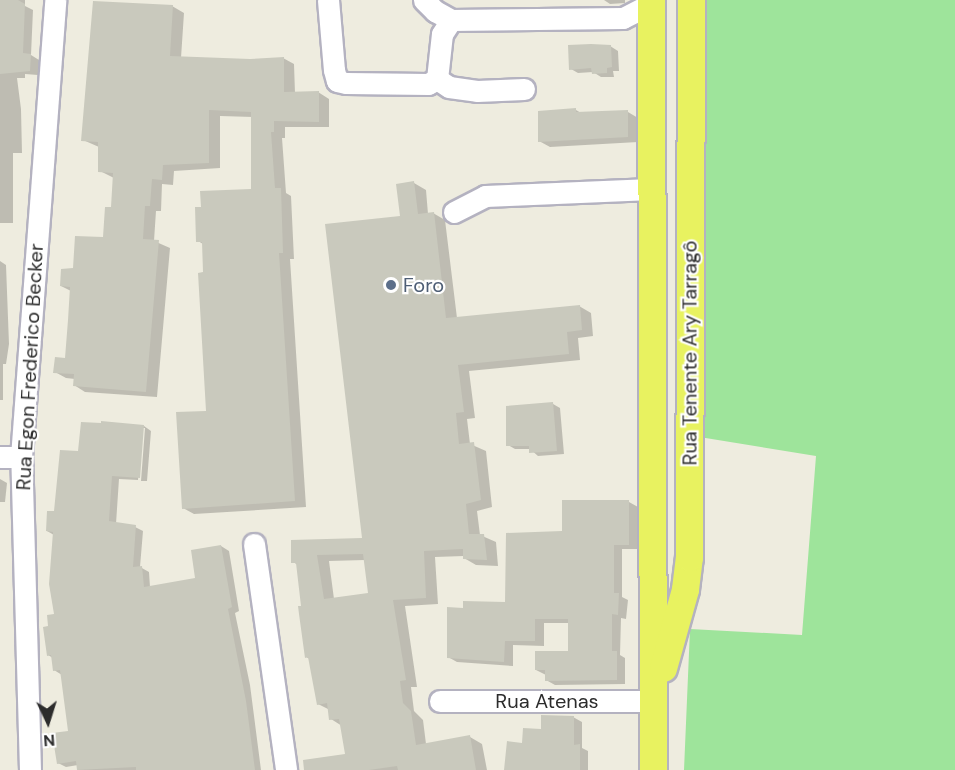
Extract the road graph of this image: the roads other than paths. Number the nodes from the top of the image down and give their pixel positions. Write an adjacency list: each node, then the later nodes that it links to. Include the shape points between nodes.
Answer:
1 (55, 0): 14 (street, Rua Egon Frederico Becker)
2 (328, 0): 10 (street, via 337,81 428,84)
3 (424, 0): 7 (street)
4 (651, 2): 5 (main road); 6 (street); 8 (main road, Rua Tenente Ary Tarragô)
5 (691, 2): 9 (main road, Rua Tenente Ary Tarragô)
6 (623, 18): 7 (street); 8 (street)
7 (451, 20): 10 (street, via 442,34)
8 (651, 33): 9 (main road); 12 (main road, Rua Tenente Ary Tarragô)
9 (691, 34): 17 (main road, Rua Tenente Ary Tarragô)
10 (437, 80): 11 (street, via 449,87 477,91)
11 (524, 89)
12 (651, 189): 13 (street, via 484,196); 16 (main road, Rua Tenente Ary Tarragô)
13 (454, 212)
14 (10, 457): 20 (street, Rua Egon Frederico Becker)
15 (254, 544): 21 (street)
16 (653, 562): 17 (main road, via 666,574 676,574); 18 (main road, Rua Tenente Ary Tarragô)
17 (689, 563): 18 (main road, Rua Tenente Ary Tarragô)
18 (654, 701): 19 (street, Rua Atenas); 22 (main road, Rua Tenente Ary Tarragô)
19 (440, 702)
20 (30, 770)
21 (286, 770)
22 (653, 770)

